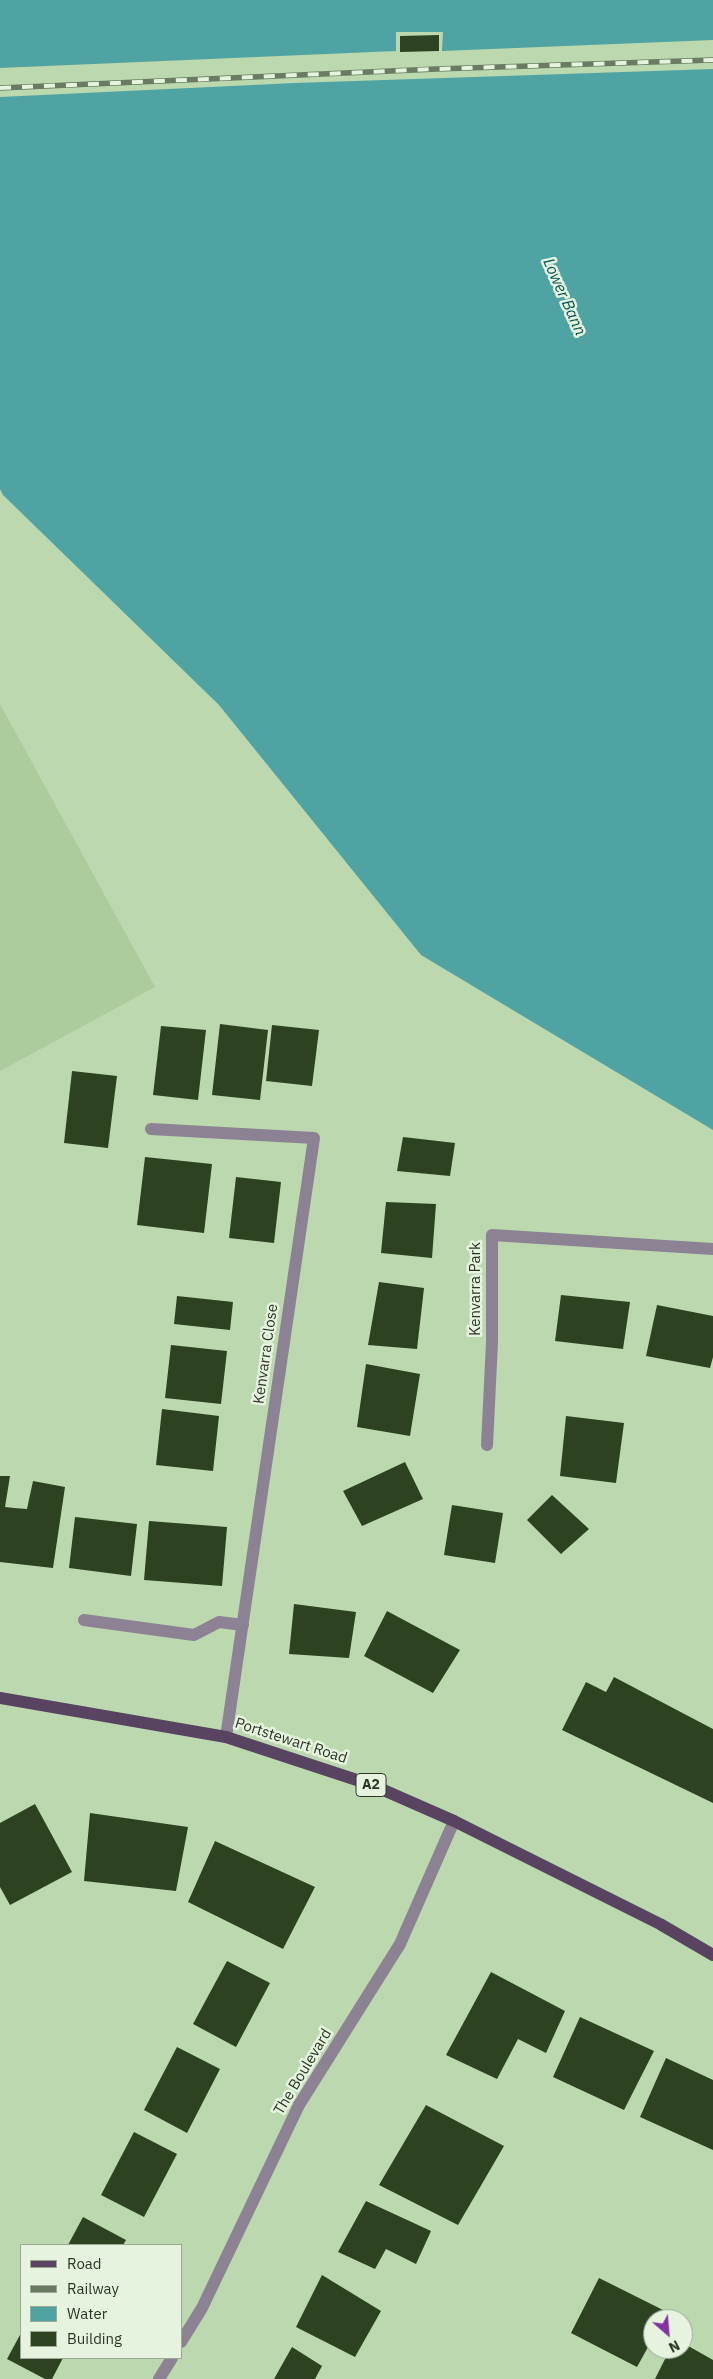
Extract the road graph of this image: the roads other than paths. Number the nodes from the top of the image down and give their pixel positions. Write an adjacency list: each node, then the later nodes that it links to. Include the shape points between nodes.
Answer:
1 (151, 1128): 5 (street, Kenvarra Close, via 314,1138)
2 (713, 1250): 3 (street, Kenvarra Park, via 492,1235 492,1342)
3 (487, 1445)
4 (84, 1620): 5 (street, via 194,1635 219,1622)
5 (243, 1624): 7 (street, Kenvarra Close)
6 (0, 1698): 7 (main road, Portstewart Road / A2)
7 (226, 1737): 8 (main road, Portstewart Road / A2, via 372,1785)
8 (454, 1821): 9 (main road, Portstewart Road / A2, via 660,1924); 10 (street, The Boulevard, via 400,1944 299,2105 202,2308)
9 (713, 1955)
10 (182, 2340)
11 (171, 2359): 12 (street)
12 (159, 2379)

